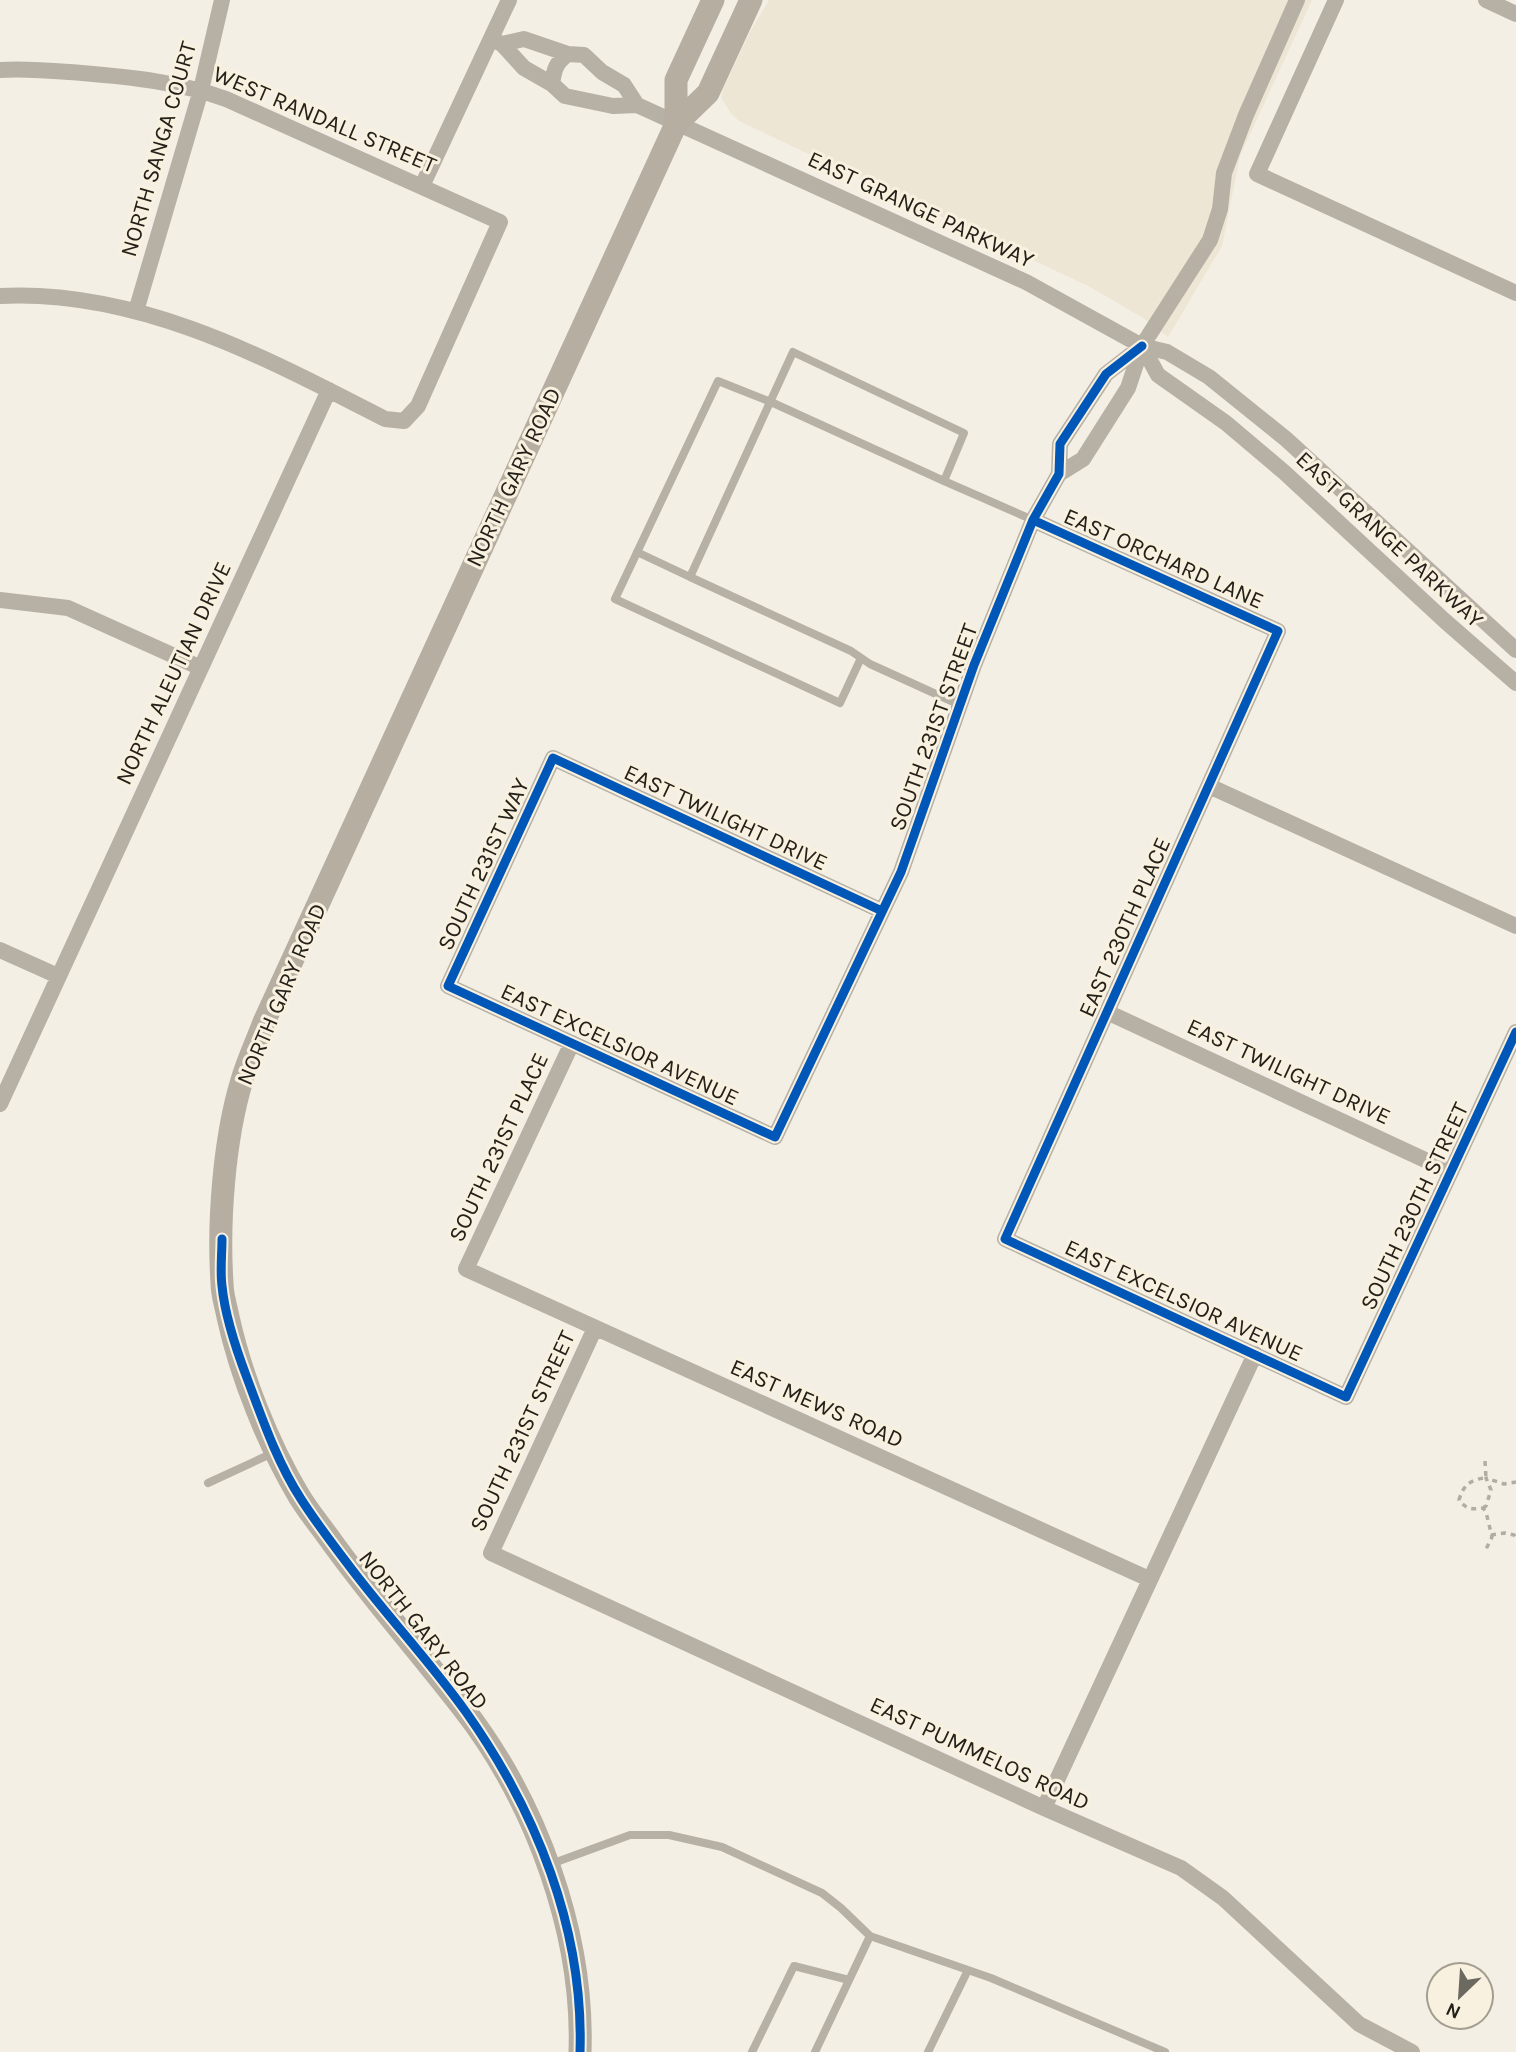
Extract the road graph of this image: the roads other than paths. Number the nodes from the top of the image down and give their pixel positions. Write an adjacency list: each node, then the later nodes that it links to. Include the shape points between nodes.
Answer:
1 (222, 0): 13 (street, NORTH SANGA COURT)
2 (509, 0): 9 (street)
3 (713, 0): 15 (main road, NORTH GARY ROAD, via 676,80)
4 (751, 0): 15 (main road, NORTH GARY ROAD, via 708,93)
5 (1297, 0): 20 (street, SOUTH 231ST STREET, via 1224,173 1210,240)
6 (1336, 0): 17 (street, via 1257,174)
7 (1486, 0): 8 (street)
8 (1516, 14)
9 (496, 42): 10 (street, via 524,39); 12 (street, via 524,68); 16 (street)
10 (568, 54): 12 (street, via 554,70); 14 (street, via 584,55 624,85)
11 (0, 70): 13 (street, WEST RANDALL STREET, via 107,75)
12 (552, 84): 14 (street, via 565,96 613,106)
13 (201, 90): 16 (street, WEST RANDALL STREET); 19 (street, NORTH SANGA COURT)
14 (636, 105): 15 (street, EAST GRANGE PARKWAY)
15 (676, 124): 20 (street, EAST GRANGE PARKWAY, via 1027,282); 53 (main road, NORTH GARY ROAD, via 264,1021 242,1080 226,1153 222,1286 234,1345)
16 (422, 186): 21 (street, WEST RANDALL STREET, via 500,222 418,407 404,421 386,419)
17 (1516, 293)
18 (0, 296): 19 (street, via 77,300)
19 (136, 311): 21 (street, via 191,327)
20 (1142, 346): 23 (street, SOUTH 231ST STREET, via 1128,388 1083,459); 23 (street, SOUTH 231ST STREET, via 1105,374 1060,444); 30 (street, EAST GRANGE PARKWAY, via 1167,352 1209,377 1276,431); 33 (street, EAST GRANGE PARKWAY, via 1158,376 1226,423 1284,472)
21 (329, 390): 32 (street, NORTH ALEUTIAN DRIVE)
22 (771, 402): 24 (lane); 24 (lane, via 793,352 964,433); 26 (lane, via 718,381); 27 (lane)
23 (1059, 474): 25 (street, SOUTH 231ST STREET)
24 (944, 481): 25 (lane)
25 (1033, 520): 29 (street, EAST ORCHARD LANE); 34 (street, SOUTH 231ST STREET)
26 (637, 552): 27 (lane); 31 (lane, via 615,598 840,703)
27 (690, 577): 31 (lane)
28 (0, 600): 32 (street, via 68,608)
29 (1278, 631): 36 (street, EAST 230TH PLACE)
30 (1516, 649)
31 (860, 658): 34 (lane)
32 (201, 668): 40 (street, NORTH ALEUTIAN DRIVE)
33 (1516, 683)
34 (960, 705): 37 (street, SOUTH 231ST STREET, via 901,872)
35 (553, 758): 37 (street, EAST TWILIGHT DRIVE); 41 (street, SOUTH 231ST WAY)
36 (1209, 786): 38 (street); 42 (street, EAST 230TH PLACE)
37 (882, 911): 46 (street, SOUTH 231ST STREET)
38 (1516, 926)
39 (0, 950): 40 (street)
40 (58, 975): 45 (street, NORTH ALEUTIAN DRIVE)
41 (448, 986): 44 (street, EAST EXCELSIOR AVENUE)
42 (1107, 1012): 47 (street, EAST TWILIGHT DRIVE); 48 (street, EAST 230TH PLACE)
43 (1516, 1032): 47 (street, SOUTH 230TH STREET)
44 (572, 1043): 46 (street, EAST EXCELSIOR AVENUE); 49 (street, SOUTH 231ST PLACE)
45 (0, 1104)
46 (775, 1137)
47 (1451, 1172): 52 (street, SOUTH 230TH STREET)
48 (1005, 1239): 51 (street, EAST EXCELSIOR AVENUE)
49 (466, 1269): 50 (street, EAST MEWS ROAD)
50 (595, 1328): 55 (street, SOUTH 231ST STREET); 56 (street, EAST MEWS ROAD)
51 (1255, 1354): 52 (street, EAST EXCELSIOR AVENUE); 56 (street)
52 (1346, 1397)
53 (277, 1451): 54 (lane); 58 (main road, NORTH GARY ROAD, via 299,1497 499,1762)
54 (208, 1483)
55 (491, 1553): 57 (street, EAST PUMMELOS ROAD)
56 (1149, 1579): 57 (street)
57 (1044, 1808): 67 (street, EAST PUMMELOS ROAD, via 1181,1868 1223,1898 1359,2024)
58 (548, 1865): 59 (lane, via 630,1835 669,1835 722,1847 822,1893); 62 (main road, NORTH GARY ROAD, via 572,1950 579,1993)
59 (870, 1936): 60 (lane); 61 (lane)
60 (968, 1970): 65 (lane); 66 (lane)
61 (849, 1980): 63 (lane, via 794,1966); 64 (lane)
62 (580, 2052)
63 (752, 2052)
64 (816, 2052)
65 (928, 2052)
66 (1165, 2052)
67 (1412, 2052)

